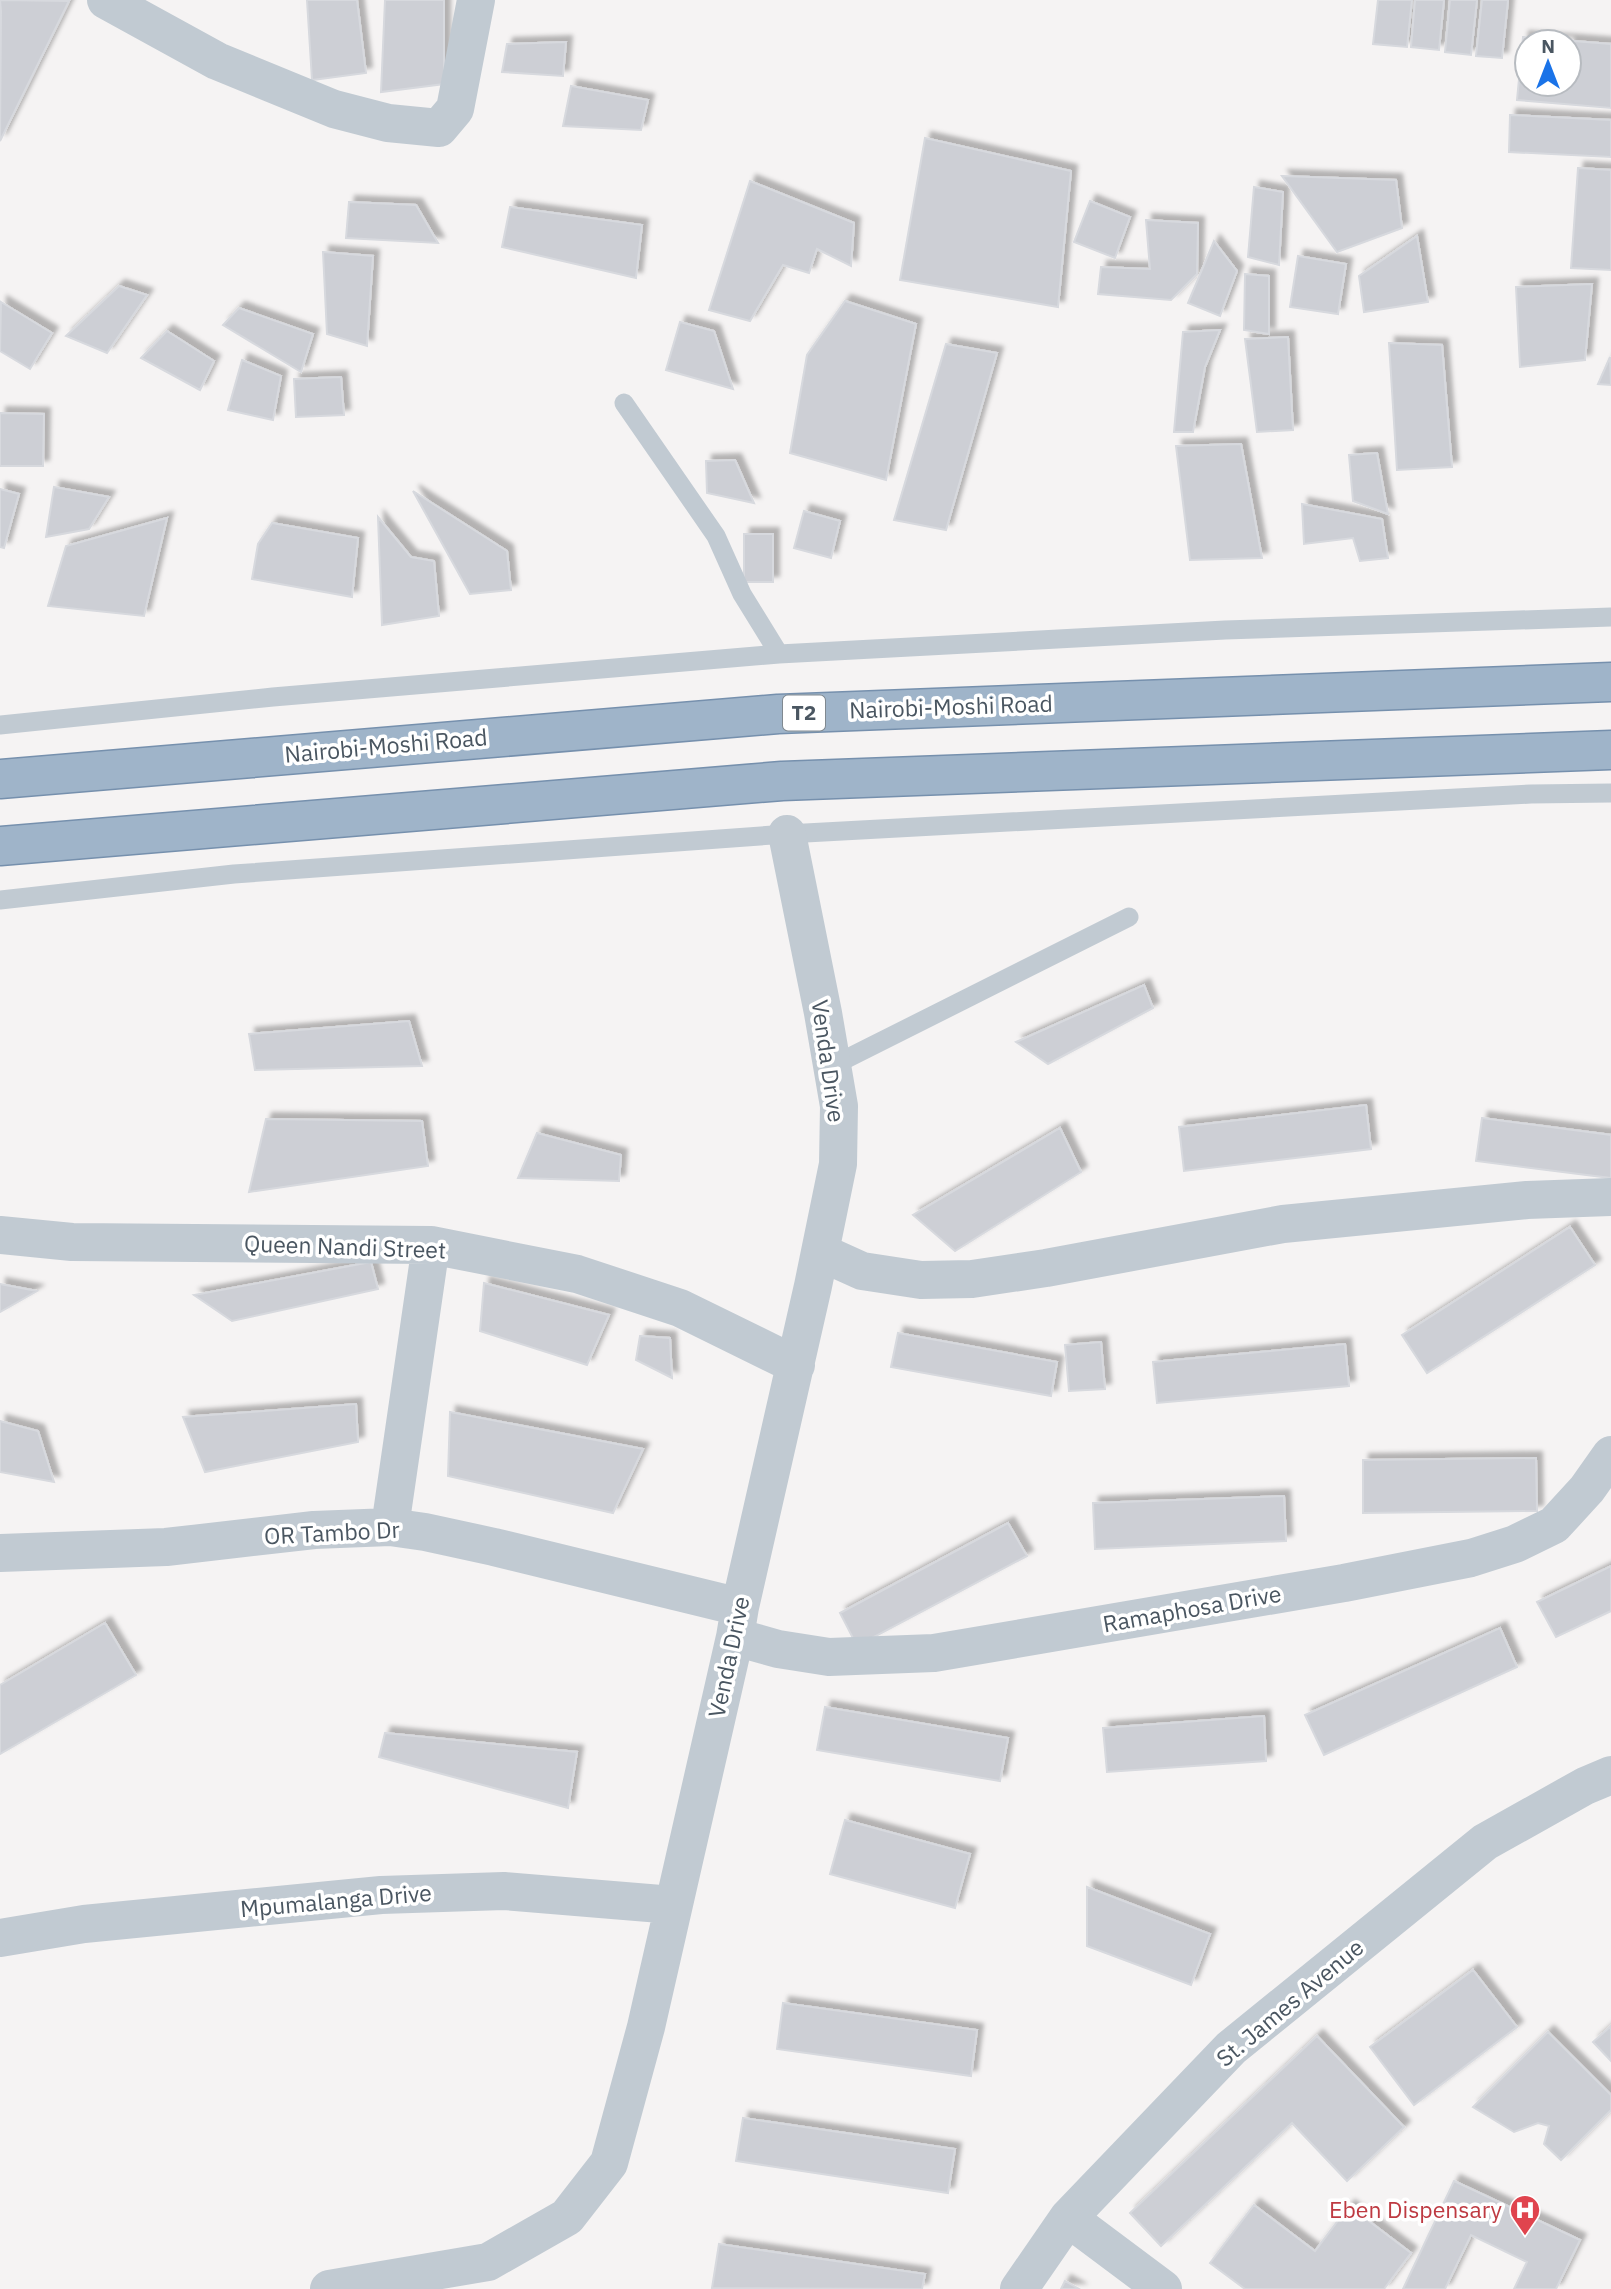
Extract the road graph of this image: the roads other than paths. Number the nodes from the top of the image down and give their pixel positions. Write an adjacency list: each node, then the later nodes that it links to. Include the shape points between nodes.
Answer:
1 (106, 0): 2 (street, via 217,61 334,109 387,123 439,128 455,108)
2 (475, 0)
3 (624, 403): 5 (lane, via 716,536 742,594)
4 (1611, 617): 5 (lane, via 1225,630)
5 (779, 654): 7 (lane)
6 (1611, 682): 9 (highway, Nairobi-Moshi Road / T2, via 778,714)
7 (0, 725)
8 (1611, 750): 12 (highway, via 782,781)
9 (0, 779)
10 (1611, 793): 11 (lane)
11 (787, 834): 13 (lane, via 234,874); 15 (street, Venda Drive)
12 (0, 846)
13 (0, 900)
14 (1129, 917): 15 (lane)
15 (832, 1066): 19 (street, Venda Drive, via 839,1107 838,1164)
16 (1611, 1197): 19 (street, via 1527,1199 1283,1224 972,1279 920,1280 862,1272)
17 (0, 1234): 18 (street, Queen Nandi Street, via 72,1242)
18 (432, 1245): 20 (street, Queen Nandi Street, via 577,1274 680,1308); 22 (street)
19 (820, 1252): 20 (street, Venda Drive)
20 (796, 1365): 24 (street, Venda Drive)
21 (1611, 1455): 24 (street, Ramaphosa Drive, via 1554,1525 1515,1544 1471,1558 1344,1583 934,1653 829,1657 778,1649)
22 (390, 1527): 23 (street, OR Tambo Dr, via 166,1546); 24 (street, OR Tambo Dr, via 482,1545)
23 (0, 1553)
24 (737, 1622): 26 (street, Venda Drive)
25 (1611, 1775): 28 (street, St. James Avenue, via 1485,1842 1231,2048)
26 (673, 1905): 27 (street, Mpumalanga Drive, via 504,1891 381,1895 84,1924); 29 (street, Venda Drive, via 609,2163 567,2217 488,2262)
27 (0, 1938)
28 (1068, 2218): 30 (street, St. James Avenue); 31 (street)
29 (329, 2289)
30 (1019, 2289)
31 (1163, 2289)

